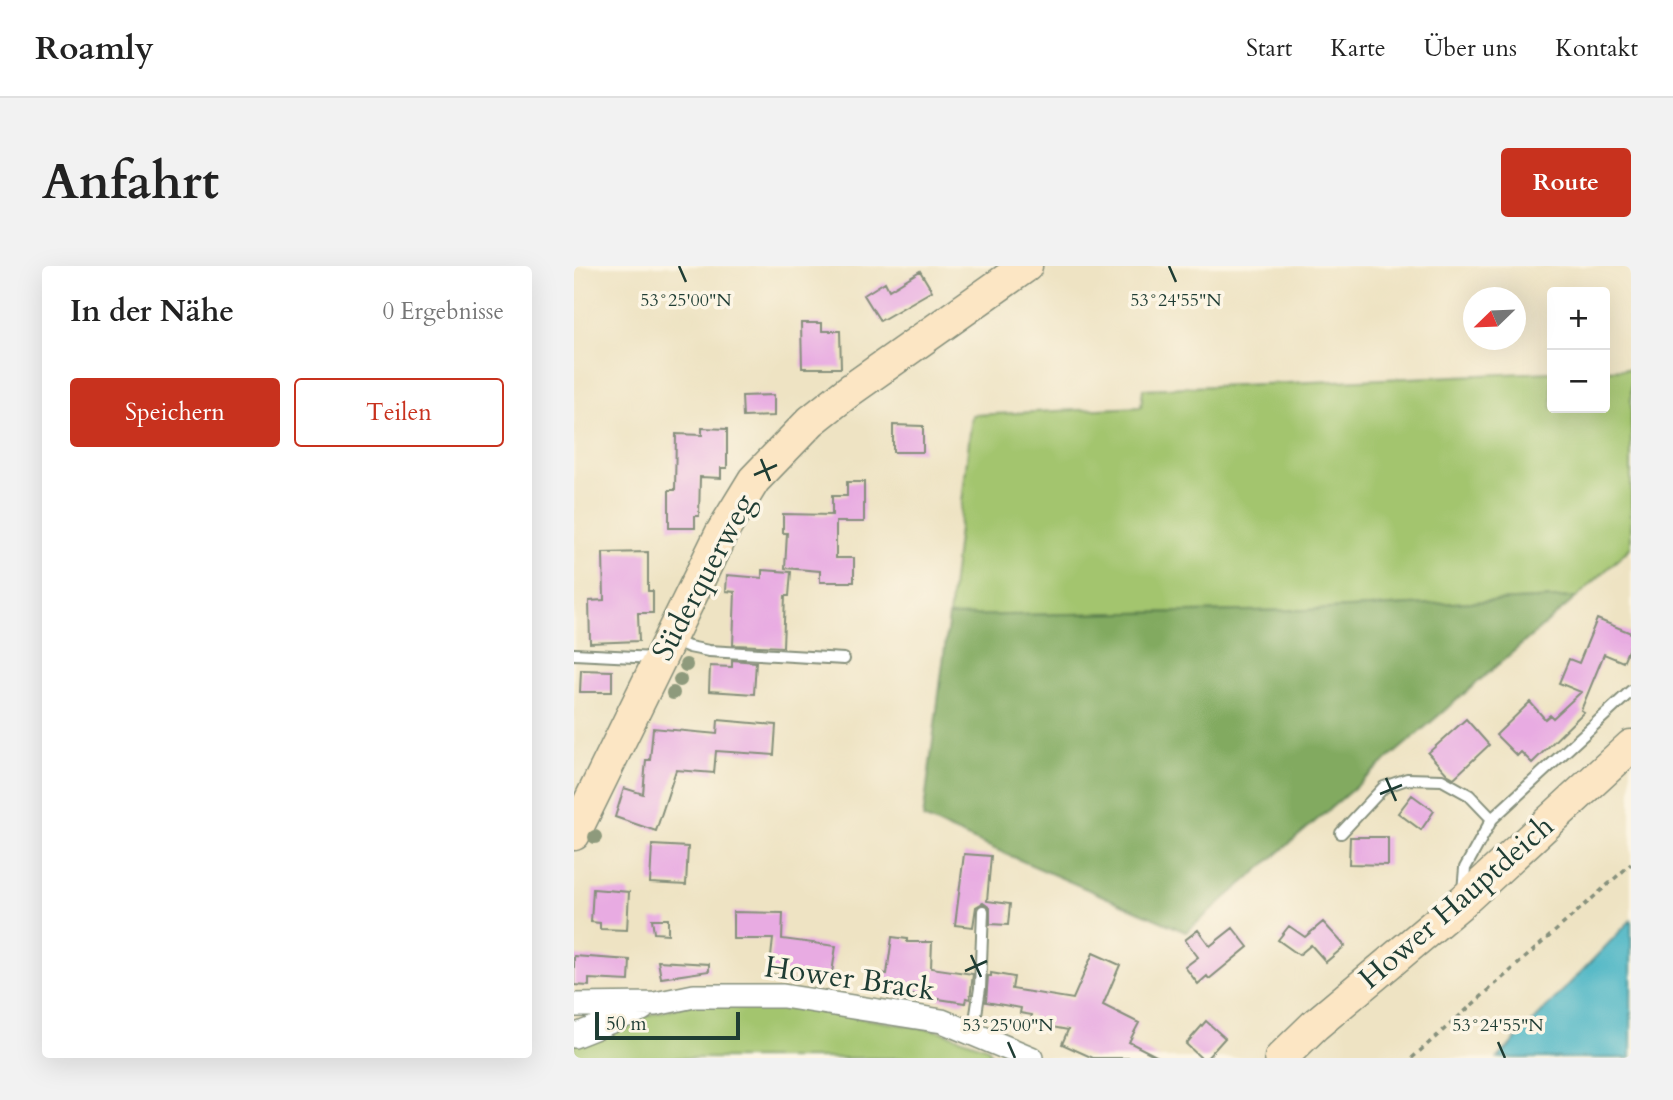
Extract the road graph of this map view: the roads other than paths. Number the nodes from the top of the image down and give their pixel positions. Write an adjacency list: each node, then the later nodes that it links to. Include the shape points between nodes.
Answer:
1 (1026, 266): 2 (street, Süderquerweg, via 849,391 782,449 754,480 720,534)
2 (665, 648): 3 (lane); 4 (lane); 9 (street, Süderquerweg)
3 (574, 654)
4 (844, 659)
5 (1631, 691): 7 (lane)
6 (1631, 746): 10 (street, Hower Hauptdeich)
7 (1492, 819): 8 (lane, via 1469,795 1442,780 1407,779 1384,788); 10 (lane, via 1465,868)
8 (1341, 833)
9 (574, 834)
10 (1463, 901): 17 (street, Hower Hauptdeich)
11 (984, 911): 14 (lane)
12 (574, 1004): 13 (street, Hower Brack)
13 (655, 1004): 14 (street, Hower Brack, via 694,996 783,996 942,1021); 15 (street, Hower Brack)
14 (972, 1034): 16 (street, Hower Brack)
15 (574, 1036)
16 (1031, 1058)
17 (1281, 1058)

